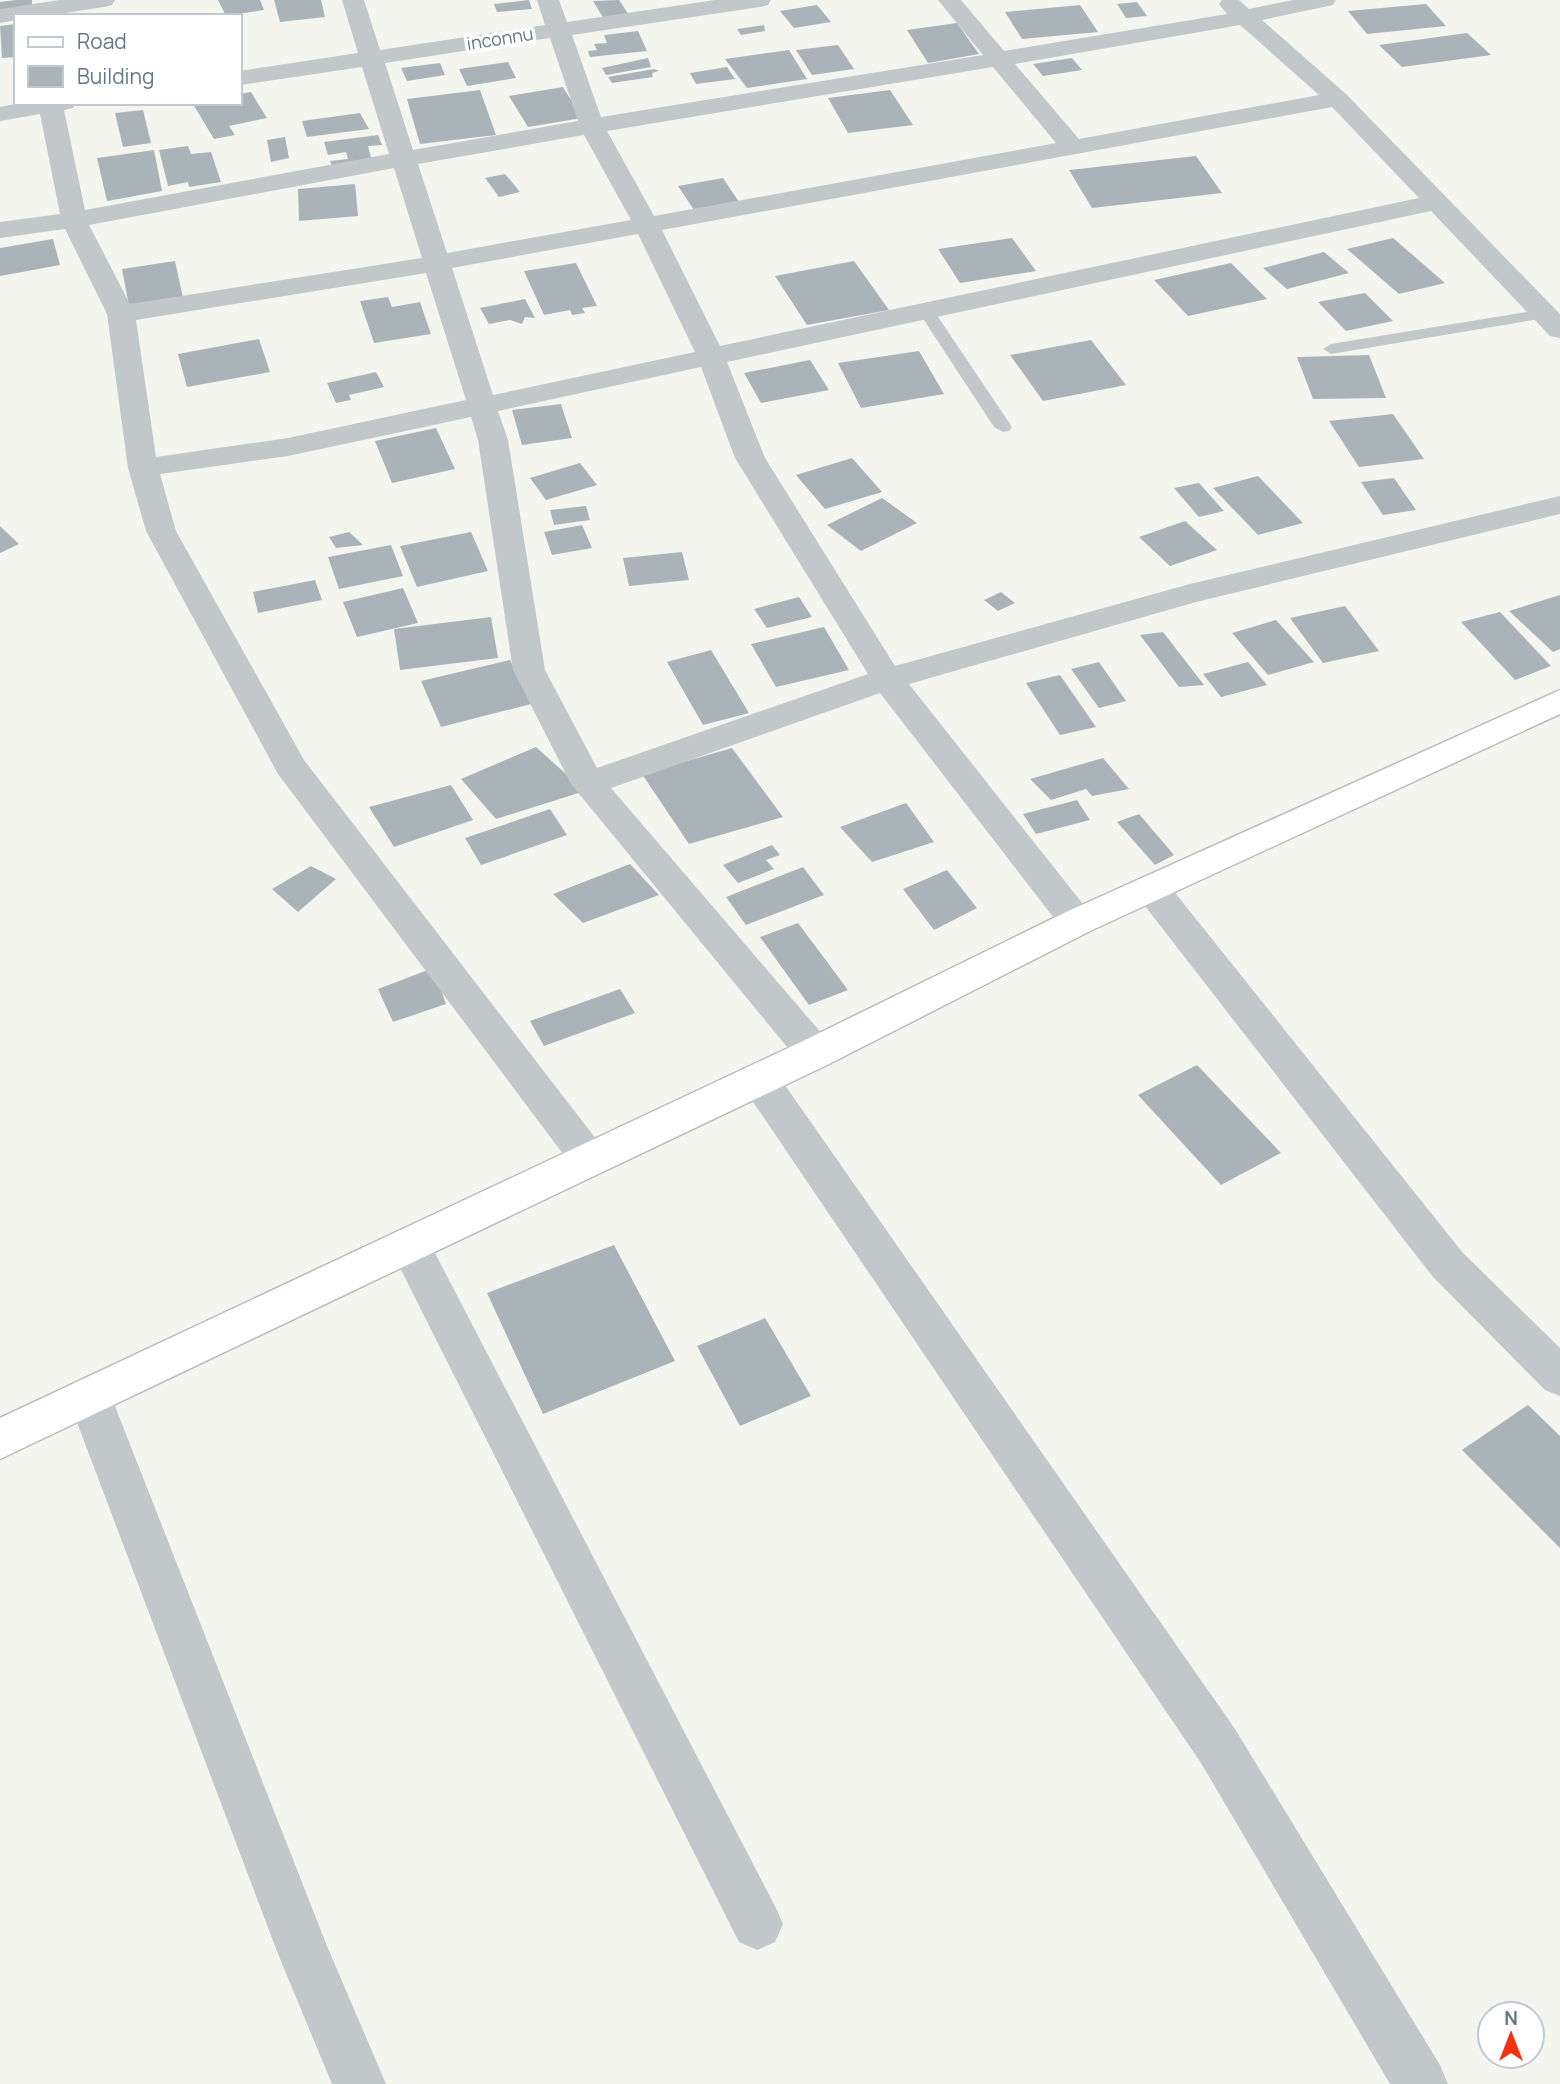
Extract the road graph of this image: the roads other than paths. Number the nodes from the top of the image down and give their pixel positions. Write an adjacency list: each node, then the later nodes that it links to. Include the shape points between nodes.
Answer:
1 (104, 0): 7 (street)
2 (353, 0): 12 (street)
3 (548, 0): 10 (street)
4 (760, 0): 10 (street, inconnu)
5 (949, 0): 11 (street)
6 (1325, 0): 8 (street)
7 (48, 8): 9 (street)
8 (1235, 9): 11 (street); 14 (street)
9 (0, 16)
10 (560, 30): 12 (street, inconnu); 18 (street)
11 (997, 57): 18 (street); 19 (street)
12 (370, 58): 13 (street, inconnu); 20 (street)
13 (242, 78)
14 (1338, 99): 19 (street); 21 (street)
15 (50, 105): 17 (street)
16 (55, 105): 22 (street)
17 (0, 114)
18 (592, 126): 20 (street); 23 (street)
19 (1074, 149): 23 (street)
20 (403, 159): 22 (street); 25 (street)
21 (1435, 202): 26 (street); 28 (street)
22 (74, 220): 24 (street); 27 (street)
23 (647, 226): 25 (street); 30 (street)
24 (0, 230)
25 (437, 263): 27 (street); 31 (street)
26 (926, 311): 30 (street); 32 (lane)
27 (121, 314): 33 (street)
28 (1553, 322): 29 (lane)
29 (1331, 349)
30 (711, 356): 31 (street); 35 (street, via 750,458)
31 (482, 406): 33 (street, via 288,447); 37 (street, via 493,440 529,670)
32 (1003, 426)
33 (143, 468): 42 (street, via 161,531 290,766)
34 (1560, 505): 35 (street, via 1190,594)
35 (887, 679): 37 (street); 39 (street)
36 (1560, 701): 38 (main road)
37 (588, 784): 40 (street)
38 (1152, 888): 39 (main road); 44 (street, via 1448,1265)
39 (1077, 922): 40 (main road)
40 (815, 1053): 41 (main road)
41 (759, 1079): 42 (main road); 49 (street, via 1218,1746)
42 (589, 1159): 43 (main road)
43 (409, 1244): 45 (main road); 47 (street)
44 (1560, 1377)
45 (89, 1396): 46 (main road); 48 (street, via 299,1941)
46 (0, 1438)
47 (757, 1924)
48 (359, 2084)
49 (1421, 2084)

